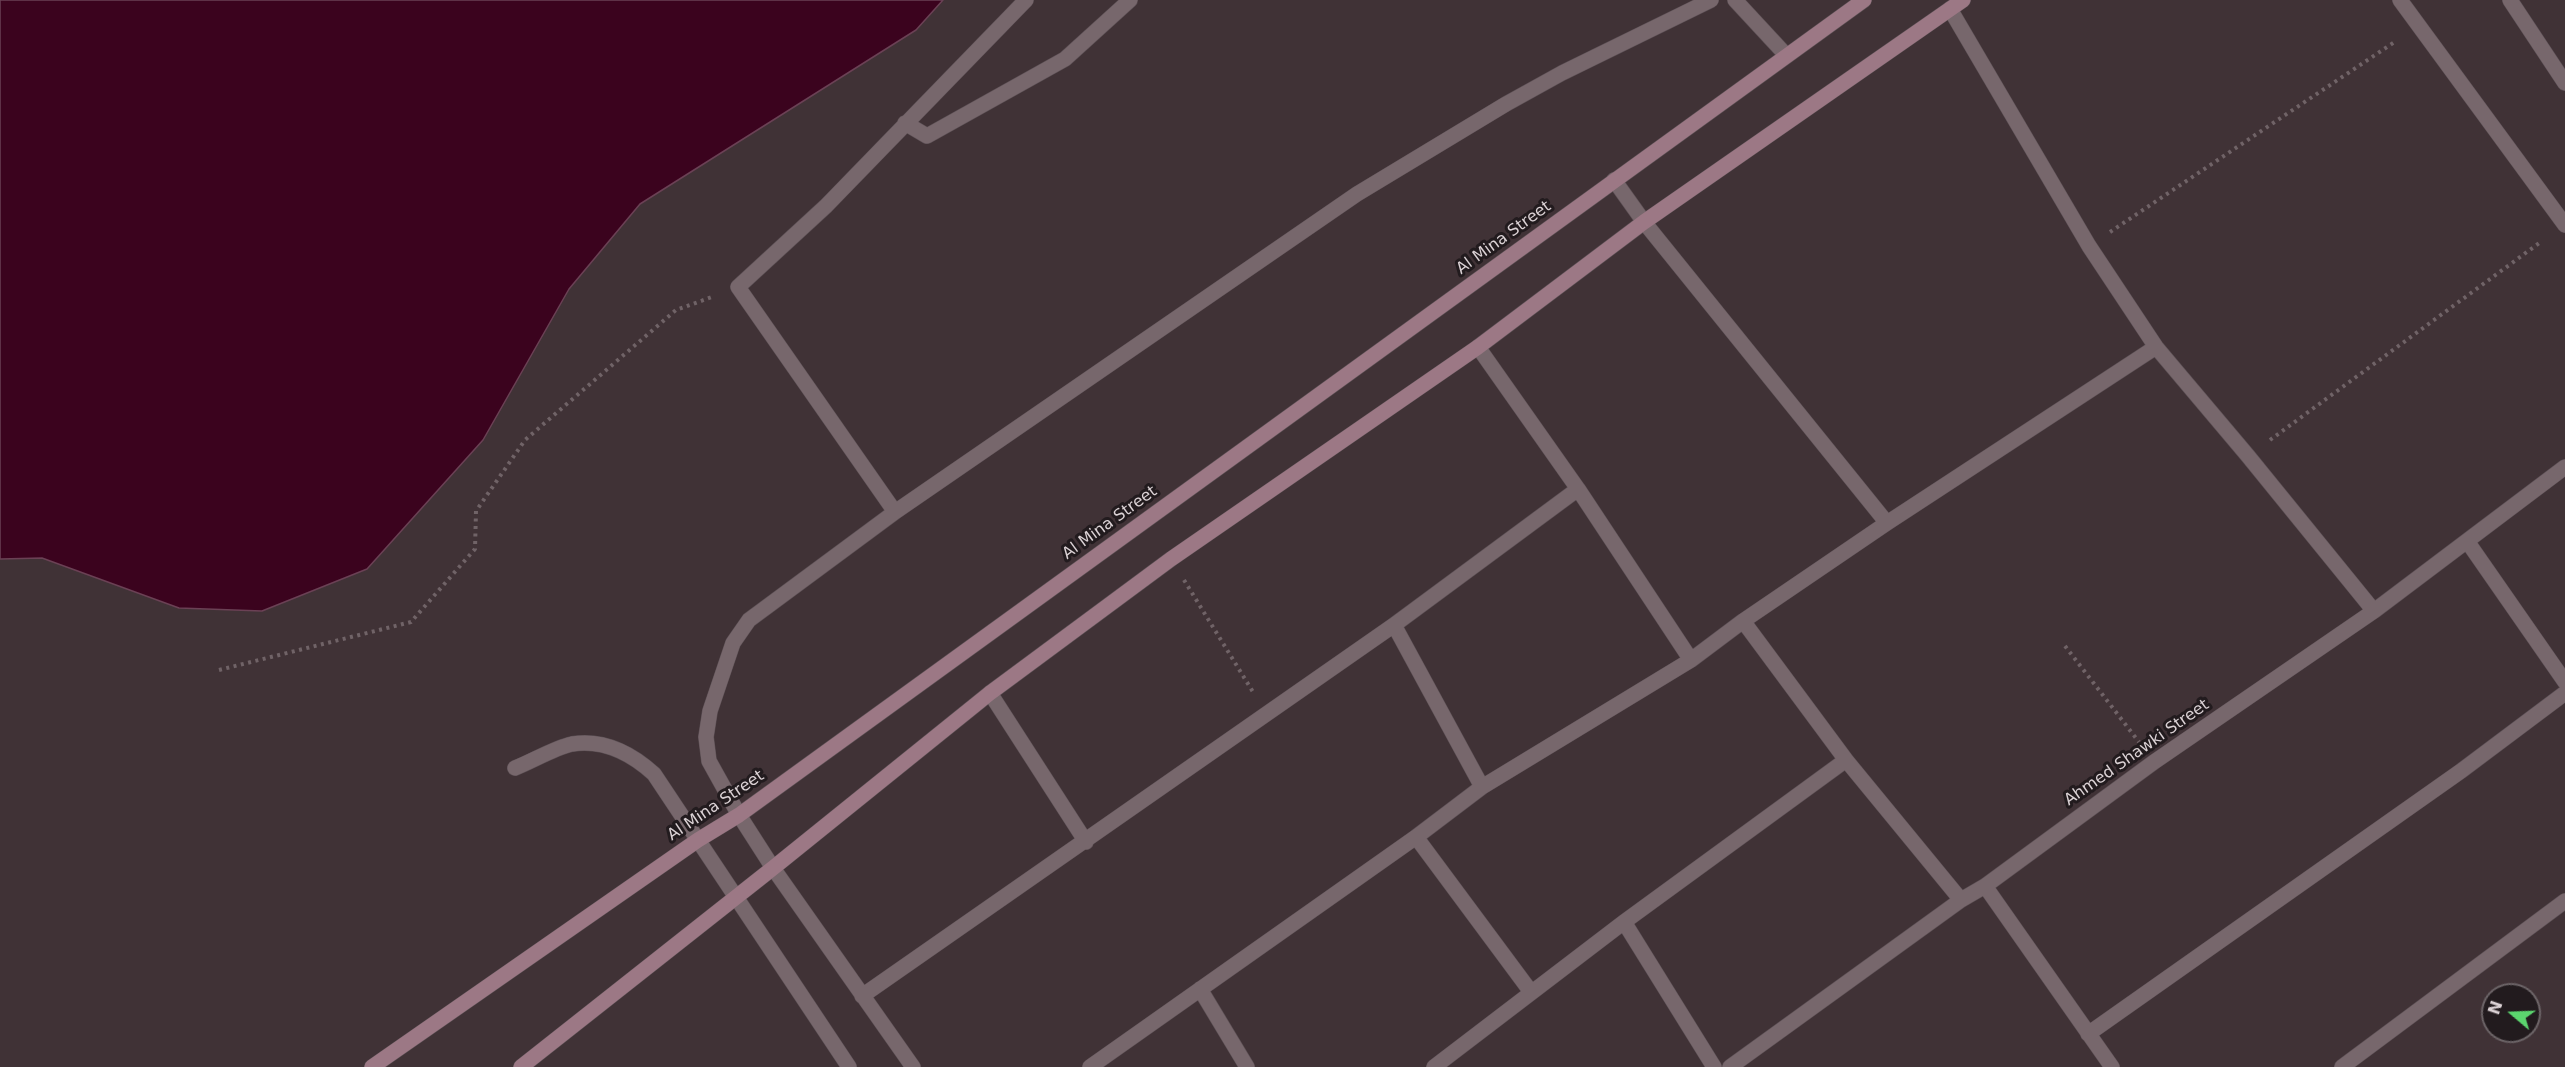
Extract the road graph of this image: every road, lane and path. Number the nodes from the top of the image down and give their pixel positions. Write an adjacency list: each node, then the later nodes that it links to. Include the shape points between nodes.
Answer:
1 (1026, 0): 13 (street)
2 (1130, 0): 13 (street, via 1065,59 927,136)
3 (1711, 0): 24 (street, via 1562,73 1357,194)
4 (1735, 0): 11 (street)
5 (1864, 0): 11 (main road, Al Mina Street)
6 (1963, 0): 9 (main road)
7 (2400, 0): 10 (street)
8 (2510, 0): 12 (street)
9 (1950, 9): 15 (main road); 17 (street)
10 (2419, 26): 16 (street); 17 (path)
11 (1786, 55): 14 (main road, Al Mina Street)
12 (2565, 83)
13 (905, 123): 18 (street, via 826,206)
14 (1614, 180): 15 (street); 42 (main road, Al Mina Street)
15 (1644, 222): 19 (main road); 25 (street)
16 (2565, 225): 21 (path)
17 (2089, 246): 20 (street)
18 (738, 287): 24 (street); 33 (path, via 676,310 525,440 476,511 475,549 411,622)
19 (1478, 347): 23 (street); 27 (main road)
20 (2156, 347): 21 (street); 25 (street)
21 (2248, 456): 28 (street)
22 (2565, 467): 26 (street, Ahmed Shawki Street)
23 (1578, 489): 30 (street); 32 (street)
24 (895, 512): 42 (street, via 749,620 733,643 710,711 706,737 709,761)
25 (1887, 522): 29 (street)
26 (2467, 541): 28 (street, Ahmed Shawki Street); 34 (street)
27 (1171, 559): 35 (main road); 37 (path)
28 (2374, 611): 39 (street, Ahmed Shawki Street)
29 (1743, 621): 32 (street); 38 (street)
30 (1394, 625): 37 (street); 41 (street)
31 (2065, 646): 39 (path)
32 (1691, 660): 41 (street)
33 (219, 670)
34 (2565, 682)
35 (990, 693): 45 (street); 46 (main road)
36 (2565, 693): 55 (street, via 2462,771)
37 (1267, 714): 45 (street)
38 (1846, 760): 49 (street); 51 (street)
39 (2154, 762): 47 (street, Ahmed Shawki Street)
40 (515, 768): 44 (street, via 572,744 617,749 654,774)
41 (1482, 787): 43 (street)
42 (738, 815): 44 (main road, Al Mina Street); 46 (street)
43 (1416, 837): 52 (street); 53 (street)
44 (698, 840): 48 (street); 56 (main road, Al Mina Street)
45 (1086, 842): 54 (street)
46 (773, 868): 48 (main road); 54 (street)
47 (1985, 886): 49 (street, Ahmed Shawki Street); 55 (street)
48 (736, 897): 57 (main road); 58 (street)
49 (1961, 900): 64 (street, Ahmed Shawki Street)
50 (2565, 901): 66 (street)
51 (1624, 922): 53 (street); 63 (street)
52 (1200, 989): 60 (street); 61 (street)
53 (1531, 992): 62 (street)
54 (862, 996): 59 (street)
55 (2088, 1034): 65 (street)
56 (372, 1067)
57 (521, 1067)
58 (849, 1067)
59 (913, 1067)
60 (1090, 1067)
61 (1247, 1067)
62 (1434, 1067)
63 (1714, 1067)
64 (1730, 1067)
65 (2112, 1067)
66 (2342, 1067)

